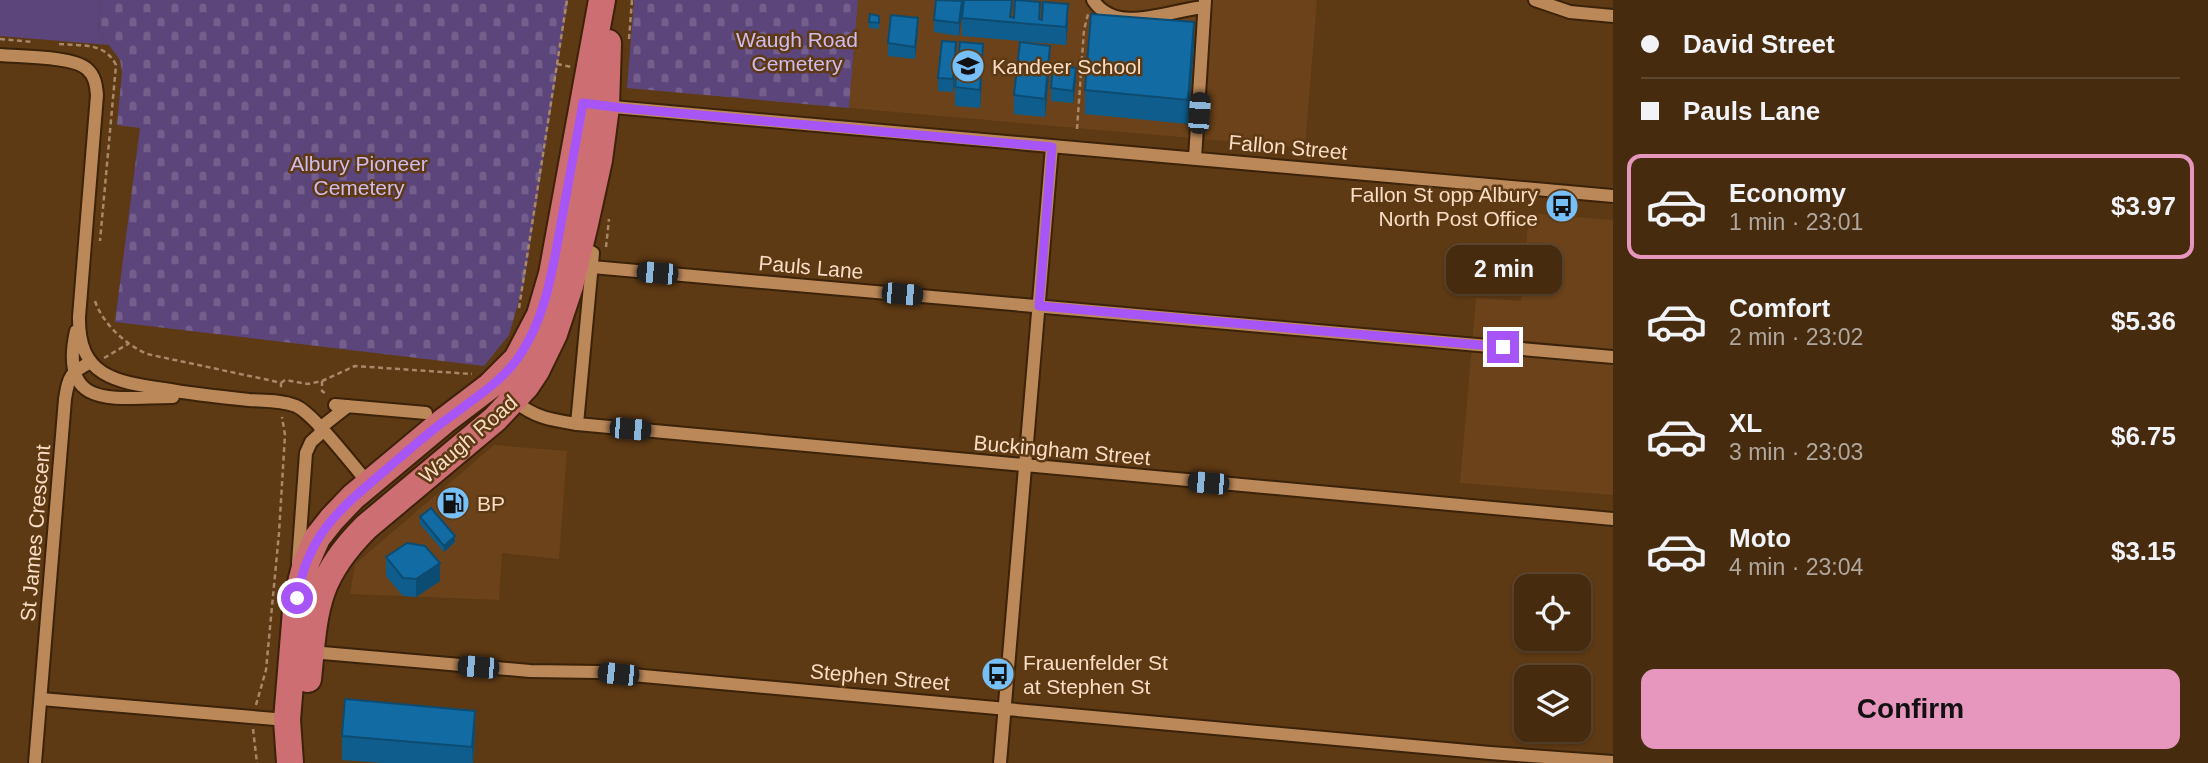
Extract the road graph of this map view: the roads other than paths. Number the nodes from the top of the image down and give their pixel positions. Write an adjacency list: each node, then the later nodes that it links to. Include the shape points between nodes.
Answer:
1 (602, 0): 8 (main road, Waugh Road)
2 (609, 0): 8 (main road, Waugh Road)
3 (1535, 0): 6 (street, via 1570,12)
4 (1205, 4): 5 (street, via 1125,20); 10 (street)
5 (1091, 5)
6 (1613, 16)
7 (0, 55): 14 (street, St James Crescent, via 72,62 82,65 96,83)
8 (594, 105): 9 (street, Fallon Street); 12 (main road, Waugh Road, via 598,160); 24 (main road, Waugh Road, via 540,315 517,359)
9 (1052, 147): 10 (street, Fallon Street); 13 (street)
10 (1195, 159): 11 (street, Fallon Street)
11 (1613, 196)
12 (586, 257): 13 (street, Pauls Lane); 19 (main road, Waugh Road, via 536,371); 21 (street, Waugh Road)
13 (1039, 306): 15 (street, Pauls Lane); 23 (street)
14 (79, 317): 16 (street, St James Crescent, via 81,343); 17 (street, St James Crescent)
15 (1613, 357)
16 (97, 360): 17 (street); 18 (street, via 107,376 120,382)
17 (73, 372): 18 (street, via 79,384 94,394); 29 (street, St James Crescent, via 65,399)
18 (208, 396): 22 (street, via 281,402 300,408)
19 (514, 401): 21 (street, Buckingham Street, via 546,419); 25 (main road, Waugh Road)
20 (426, 413): 22 (street, via 342,406)
21 (577, 424): 23 (street, Buckingham Street)
22 (321, 430): 24 (street); 27 (street, via 306,453)
23 (1025, 466): 26 (street, Buckingham Street); 30 (street)
24 (369, 484): 25 (main road); 27 (main road, Waugh Road, via 317,538)
25 (389, 508): 28 (main road, Waugh Road, via 347,546 326,579)
26 (1613, 519)
27 (297, 598): 31 (main road, Waugh Road)
28 (311, 652): 30 (street, Stephen Street); 35 (main road, Waugh Road, via 305,714)
29 (41, 699): 31 (street); 34 (street, St James Crescent)
30 (1005, 708): 32 (street, Stephen Street); 36 (street)
31 (287, 720): 35 (main road, Waugh Road)
32 (1489, 758): 33 (street, Stephen Street)
33 (1613, 762)
34 (36, 763)
35 (291, 763)
36 (1000, 763)

